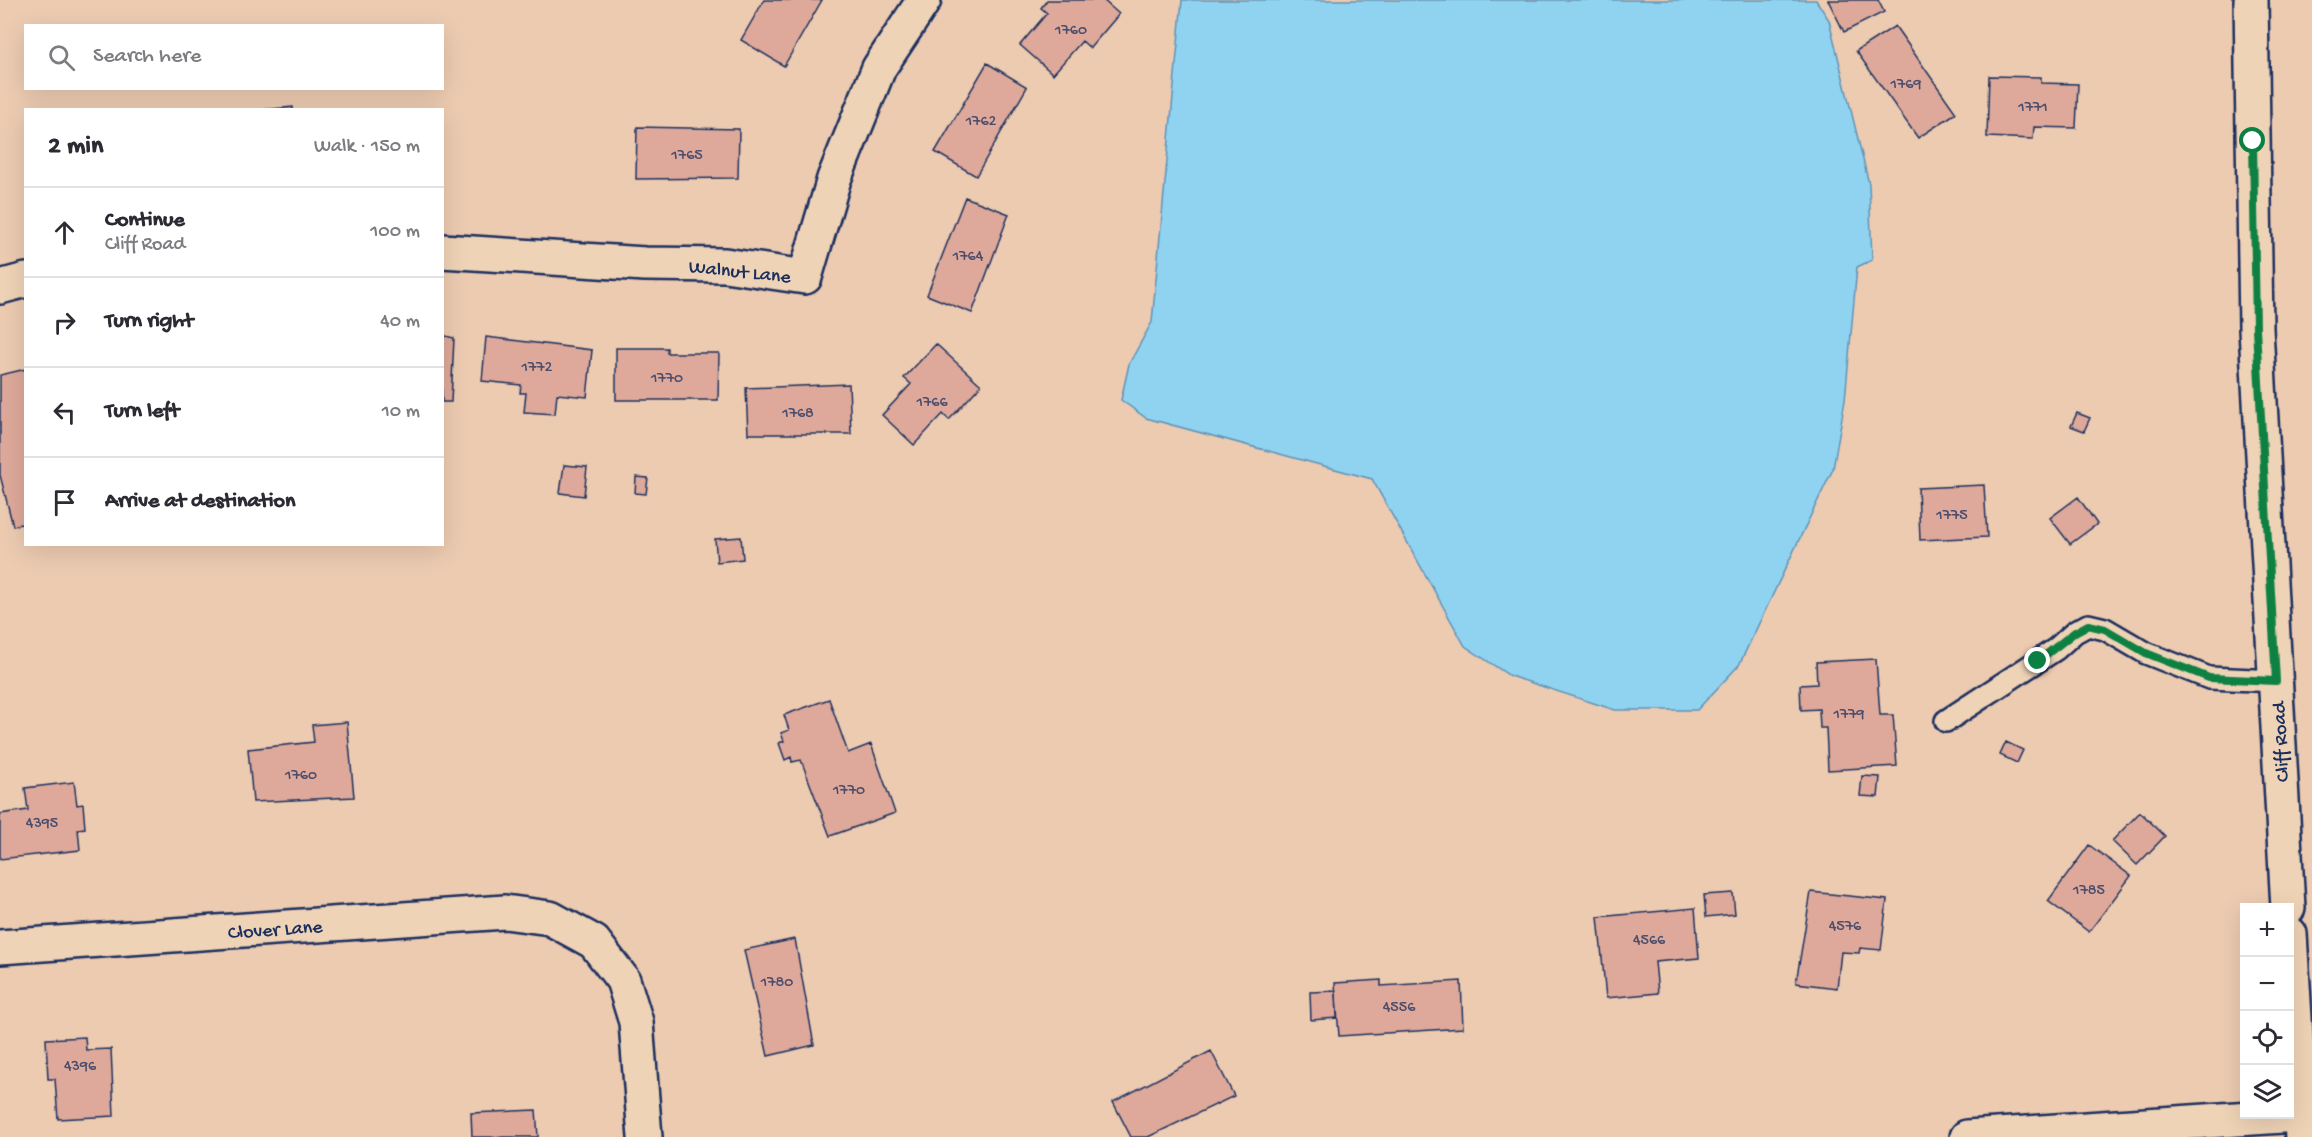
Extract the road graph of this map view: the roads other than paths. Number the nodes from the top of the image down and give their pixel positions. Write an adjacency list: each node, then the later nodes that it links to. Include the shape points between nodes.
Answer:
1 (924, 0): 3 (street, Walnut Lane, via 879,69 834,179 805,277 725,265)
2 (2251, 0): 6 (street, Cliff Road, via 2256,329)
3 (444, 251)
4 (24, 281): 5 (street)
5 (0, 287)
6 (2276, 681): 7 (lane, via 2209,678 2146,653 2105,629 2088,625); 8 (street, Cliff Road)
7 (1946, 721)
8 (2288, 903)
9 (0, 947): 12 (street, Clover Lane, via 505,912 550,918 594,942 623,980 636,1022)
10 (2291, 957): 11 (street)
11 (2304, 1122): 13 (street)
12 (645, 1137)
13 (1967, 1137)

